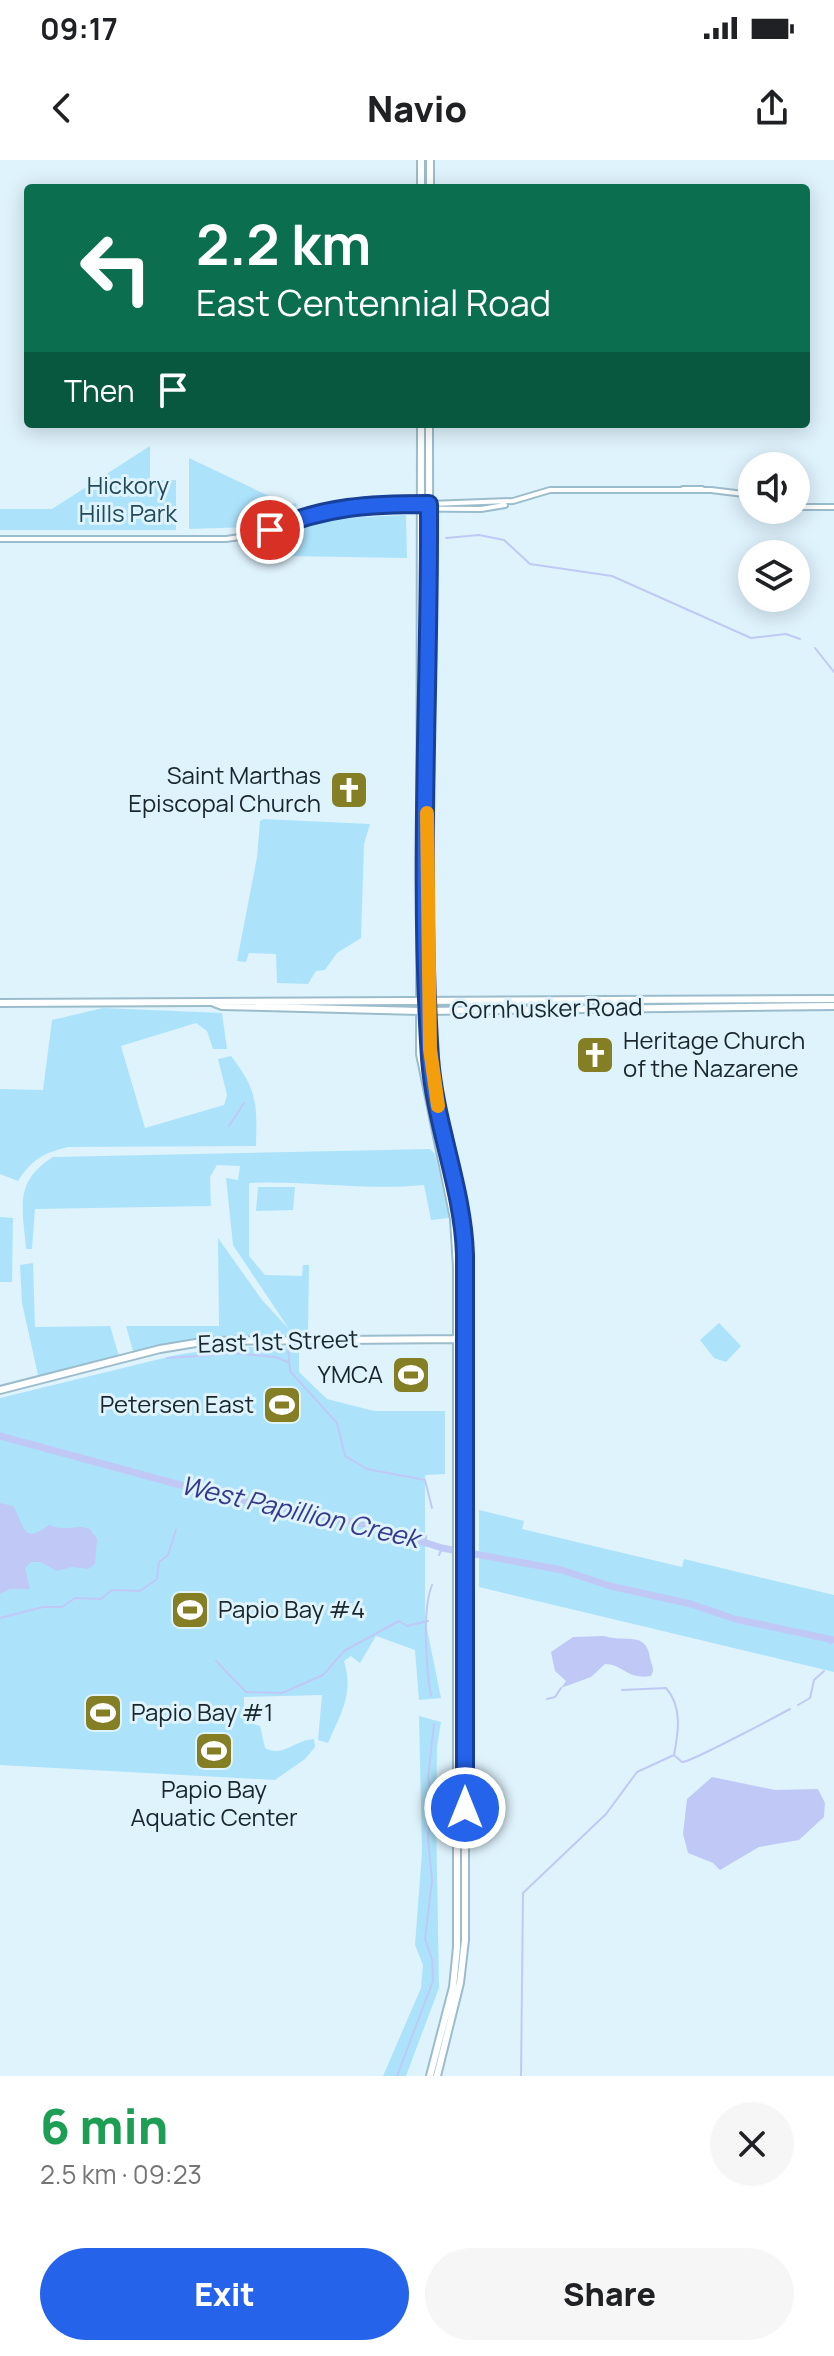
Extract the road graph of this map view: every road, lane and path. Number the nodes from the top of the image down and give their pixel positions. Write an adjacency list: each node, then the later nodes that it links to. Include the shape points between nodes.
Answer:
1 (421, 160): 3 (main road)
2 (430, 160): 4 (main road)
3 (421, 184)
4 (430, 184)
5 (421, 428): 8 (main road)
6 (429, 428): 8 (main road)
7 (738, 493): 8 (street, via 550,490 499,507)
8 (425, 507): 11 (street, via 342,508 226,539); 12 (main road); 13 (main road)
9 (810, 507): 10 (street)
10 (834, 507)
11 (0, 539)
12 (419, 973): 17 (main road, via 413,996); 18 (main road)
13 (429, 981): 15 (main road, via 441,997); 19 (main road)
14 (834, 999): 16 (main road, Cornhusker Road)
15 (538, 1000): 16 (main road, Cornhusker Road); 19 (main road, Cornhusker Road)
16 (613, 1000): 23 (main road)
17 (397, 1001): 18 (main road, Cornhusker Road); 21 (main road, Cornhusker Road)
18 (420, 1001): 19 (main road, Cornhusker Road); 26 (main road)
19 (429, 1001): 27 (main road)
20 (0, 1003): 21 (main road, Cornhusker Road)
21 (214, 1003): 24 (main road, Cornhusker Road)
22 (834, 1006): 23 (main road, Cornhusker Road)
23 (549, 1009): 25 (main road, Cornhusker Road)
24 (396, 1010): 26 (main road, Cornhusker Road); 28 (main road, via 413,1016)
25 (448, 1010): 27 (main road, Cornhusker Road); 29 (main road, via 436,1015)
26 (420, 1011): 27 (main road, Cornhusker Road); 28 (main road)
27 (430, 1011): 29 (main road)
28 (420, 1027): 30 (main road, via 425,1089)
29 (430, 1033): 30 (main road)
30 (442, 1144): 31 (main road, via 456,1239); 31 (main road, via 465,1245)
31 (462, 1339): 32 (main road, East 1st Street, via 208,1341); 33 (main road)
32 (0, 1390)
33 (461, 1572): 34 (main road, via 457,1958); 35 (main road, via 465,1950)
34 (430, 2076)
35 (437, 2076)

